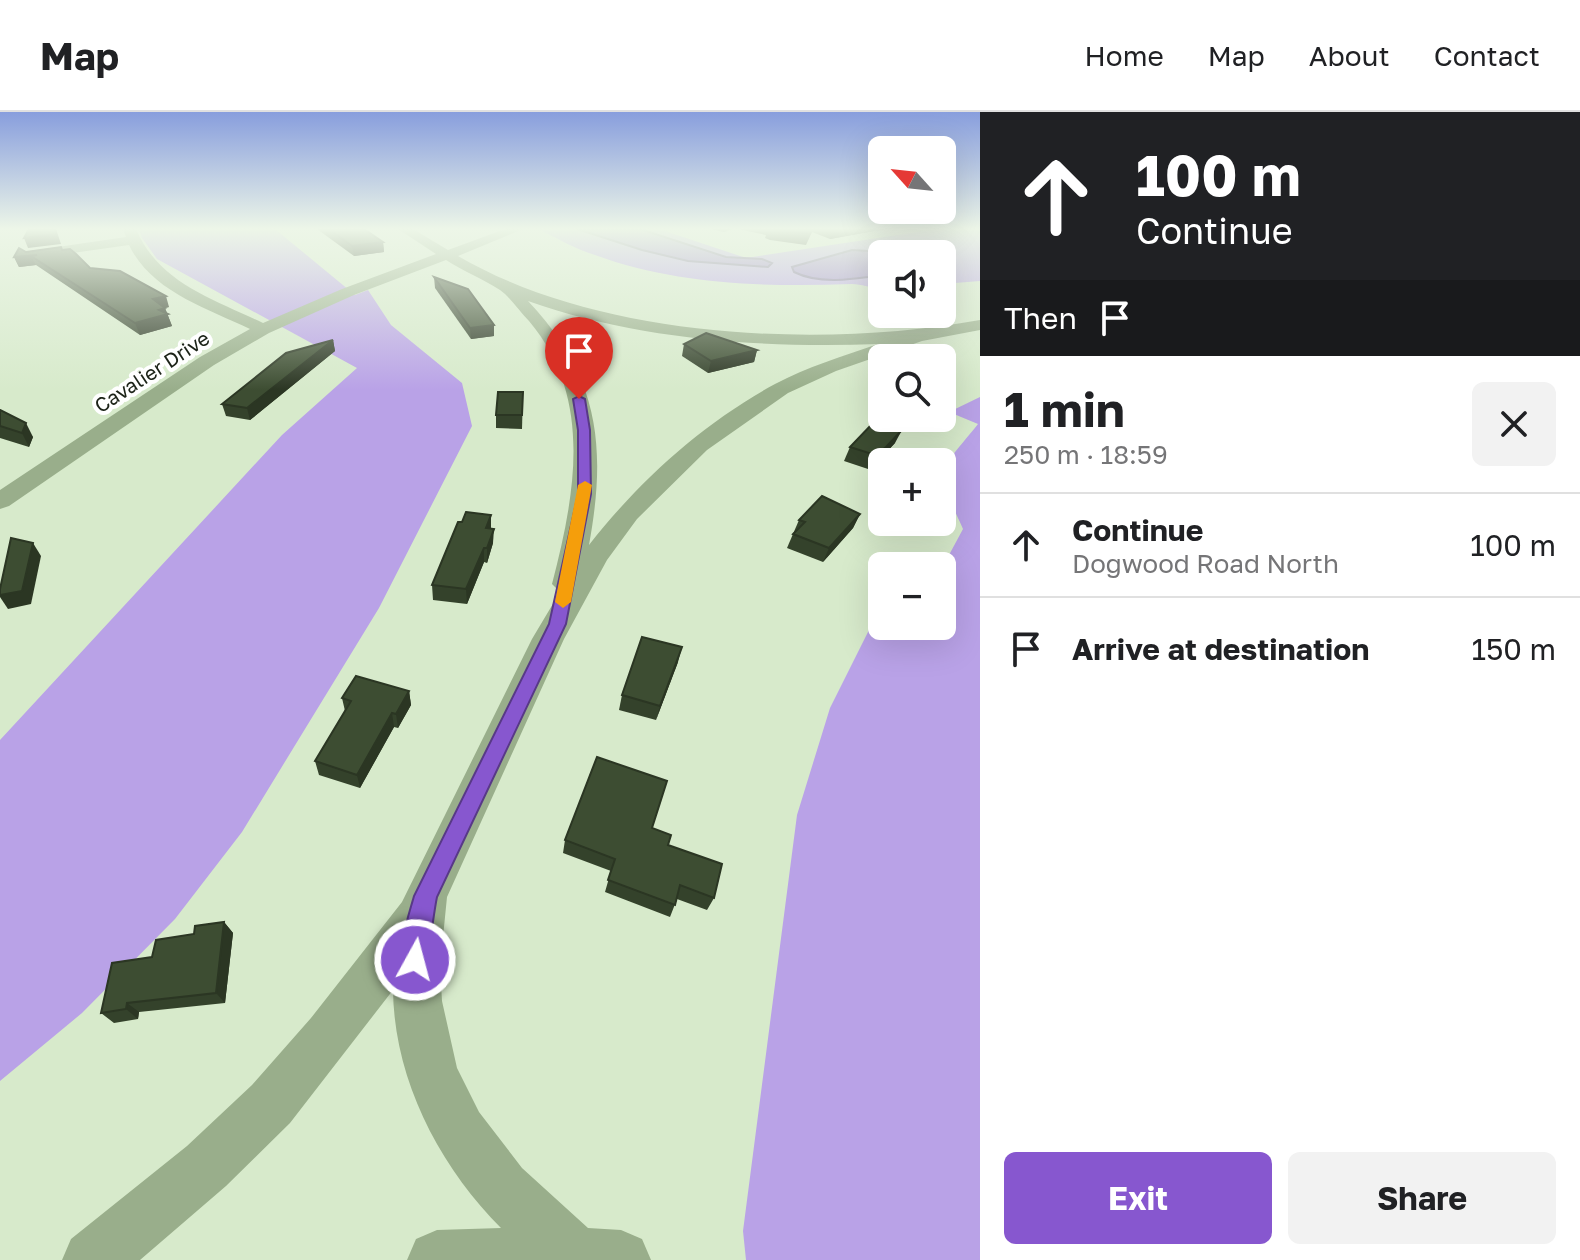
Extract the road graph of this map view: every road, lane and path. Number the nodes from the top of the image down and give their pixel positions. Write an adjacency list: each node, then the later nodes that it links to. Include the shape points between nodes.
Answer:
1 (173, 283): 6 (street)
2 (378, 283): 6 (street, Cavalier Drive)
3 (497, 283): 4 (street)
4 (506, 288): 7 (street, via 612,317 683,329 809,339); 11 (street, via 564,358 584,430 584,494)
5 (980, 325): 7 (street)
6 (263, 329): 9 (street, Cavalier Drive)
7 (919, 336): 11 (street, via 803,378 699,445 628,513 594,558)
8 (0, 475): 9 (street)
9 (24, 484): 10 (street, Cavalier Drive)
10 (0, 501)
11 (558, 624): 12 (street, via 432,881)
12 (422, 912): 13 (street, via 414,982 420,1031 435,1082 455,1123 480,1162 522,1208); 14 (street, via 271,1104 181,1190)
13 (599, 1258): 15 (street)
14 (92, 1260)
15 (437, 1260)

